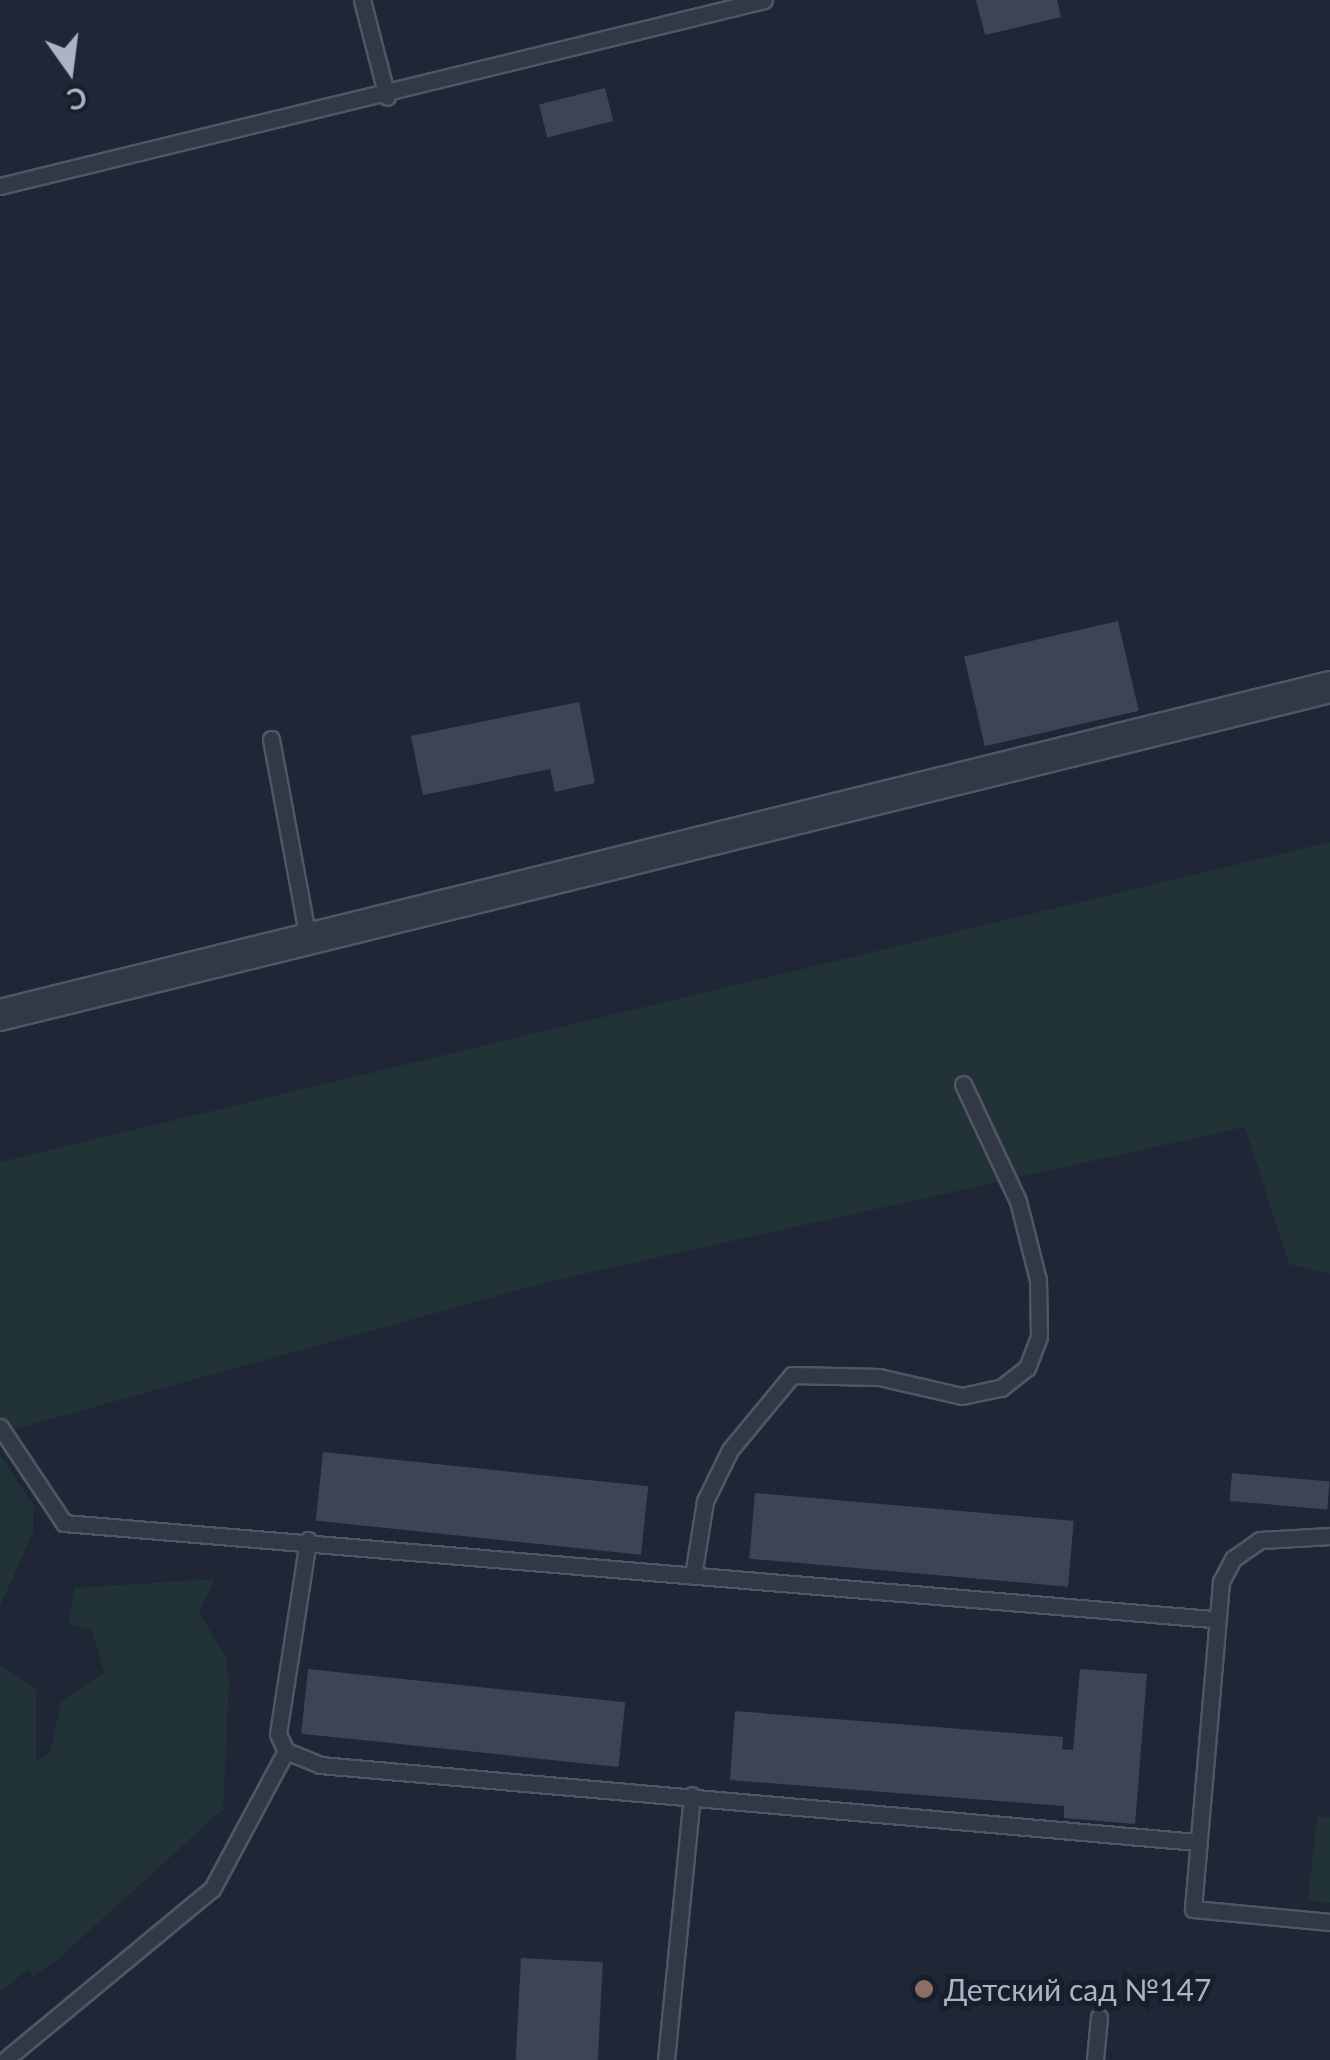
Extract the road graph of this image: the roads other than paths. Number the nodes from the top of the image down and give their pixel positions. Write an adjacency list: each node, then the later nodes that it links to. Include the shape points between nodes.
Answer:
1 (362, 0): 3 (lane)
2 (764, 0): 3 (lane)
3 (387, 97): 4 (lane)
4 (0, 186)
5 (1330, 688): 7 (street)
6 (270, 739): 7 (lane)
7 (308, 939): 8 (street)
8 (0, 1015)
9 (963, 1084): 13 (lane, via 1018,1201 1038,1280 1038,1337 1026,1368 1002,1388 962,1396 879,1377 792,1375 730,1450 705,1501)
10 (0, 1428): 12 (lane, via 64,1524)
11 (1330, 1536): 14 (lane, via 1286,1533 1233,1559)
12 (308, 1540): 13 (lane); 15 (lane, via 278,1734)
13 (693, 1576): 14 (lane)
14 (1213, 1619): 17 (lane)
15 (286, 1751): 16 (lane, via 320,1765); 20 (lane, via 212,1889)
16 (692, 1795): 17 (lane); 21 (lane)
17 (1198, 1842): 18 (lane, via 1193,1909)
18 (1330, 1922)
19 (1099, 2016): 22 (lane)
20 (5, 2060)
21 (666, 2060)
22 (1095, 2060)

